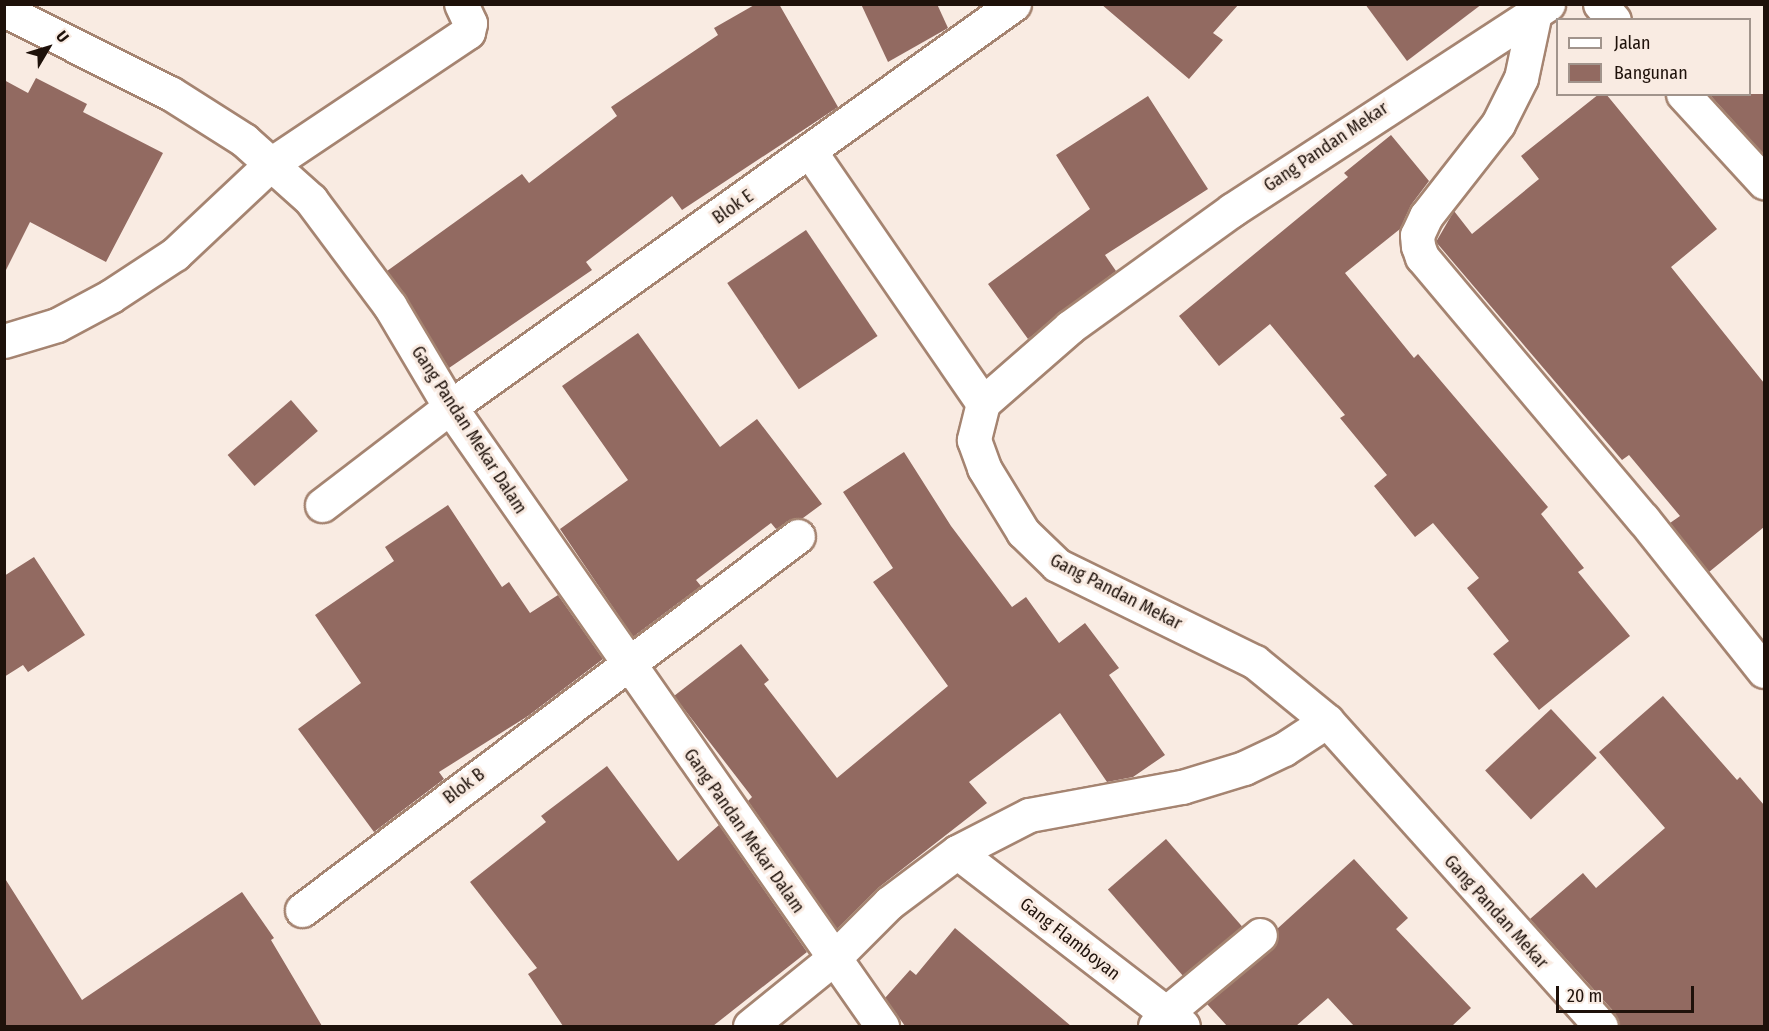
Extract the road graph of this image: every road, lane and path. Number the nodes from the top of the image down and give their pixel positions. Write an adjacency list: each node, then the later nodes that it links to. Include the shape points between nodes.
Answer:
1 (460, 4): 9 (street, via 470,23 468,32)
2 (1014, 4): 8 (street, Blok E)
3 (1600, 4): 6 (street)
4 (4, 10): 9 (street, Gang Pandan Mekar Dalam, via 170,93 244,140)
5 (1541, 11): 12 (street, Gang Pandan Mekar, via 1401,96 1233,210 1070,327); 16 (street, via 1521,78 1498,124 1426,216 1417,235 1418,246 1422,257)
6 (1612, 18)
7 (1685, 96): 10 (street)
8 (811, 153): 12 (street); 13 (street, Blok E)
9 (271, 164): 11 (street, via 175,254 57,325); 13 (street, Gang Pandan Mekar Dalam, via 311,200 390,306)
10 (1764, 183)
11 (4, 341)
12 (983, 403): 19 (street, Gang Pandan Mekar, via 974,440 984,468 1039,550 1057,565 1255,662)
13 (450, 407): 14 (street, Blok E); 17 (street, Gang Pandan Mekar Dalam)
14 (322, 505)
15 (798, 536): 17 (street, Blok B)
16 (1754, 636): 18 (street)
17 (626, 662): 21 (street, Blok B); 23 (street, Gang Pandan Mekar Dalam)
18 (1764, 671)
19 (1328, 721): 20 (street, via 1244,768 1182,788 1029,815); 27 (street, Gang Pandan Mekar)
20 (957, 852): 23 (street, via 889,903); 24 (street, Gang Flamboyan)
21 (302, 910)
22 (1260, 935): 24 (street)
23 (834, 958): 25 (street); 26 (street, Gang Pandan Mekar Dalam)
24 (1168, 1022)
25 (750, 1026)
26 (882, 1026)
27 (1601, 1026)

